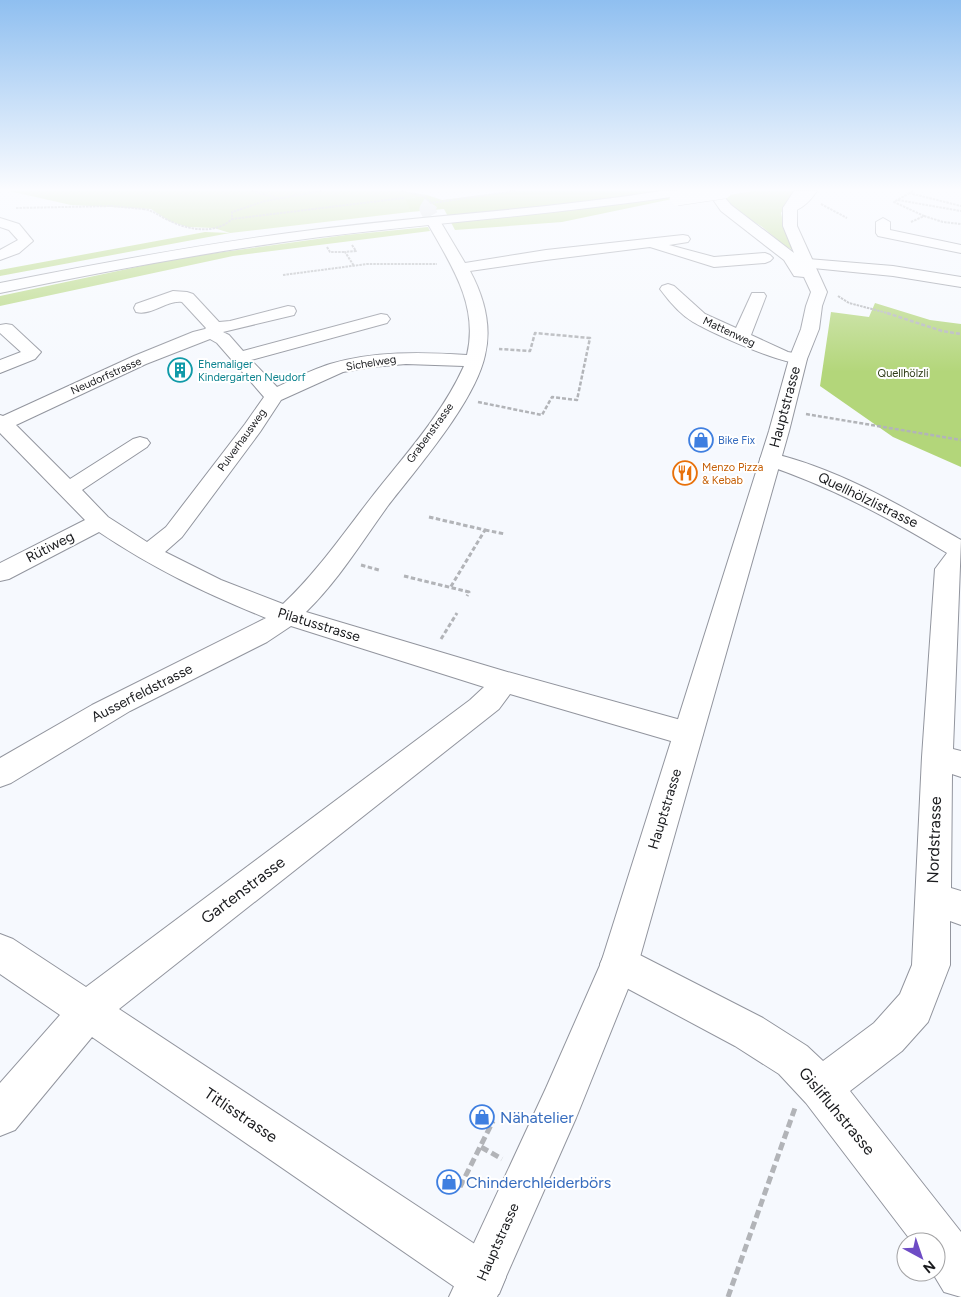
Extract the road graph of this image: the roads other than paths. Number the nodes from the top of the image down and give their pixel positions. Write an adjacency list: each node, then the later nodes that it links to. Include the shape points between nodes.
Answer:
1 (148, 252): 12 (main road)
2 (196, 252): 13 (main road)
3 (453, 252): 9 (main road, Grabenstrasse)
4 (575, 252): 9 (main road)
5 (677, 252): 8 (main road, via 714,262)
6 (783, 252): 10 (main road, Hauptstrasse)
7 (798, 252): 10 (main road, Hauptstrasse)
8 (765, 258)
9 (458, 265): 23 (main road, Grabenstrasse, via 474,298 478,317)
10 (802, 265): 11 (main road); 16 (main road, Hauptstrasse); 16 (main road, Hauptstrasse, via 816,282 818,292)
11 (958, 279)
12 (0, 280)
13 (0, 288)
14 (668, 289): 22 (main road, Mattenweg, via 699,318)
15 (758, 296): 22 (main road)
16 (814, 306): 25 (main road, Hauptstrasse, via 810,329)
17 (142, 308): 21 (main road, Pulverhausweg, via 182,295)
18 (288, 311): 21 (main road, Neudorfstrasse)
19 (381, 319): 24 (main road)
20 (6, 329): 26 (main road, via 32,352)
21 (213, 330): 24 (main road, Pulverhausweg); 28 (main road, Neudorfstrasse)
22 (741, 337): 25 (main road, Mattenweg, via 783,356)
23 (476, 354): 27 (main road, Sichelweg, via 379,360 337,368); 36 (main road, Grabenstrasse, via 456,398 438,424 337,559)
24 (240, 357): 27 (main road, Pulverhausweg)
25 (796, 366): 30 (main road, Hauptstrasse)
26 (0, 367)
27 (274, 396): 34 (main road, Pulverhausweg, via 174,532)
28 (1, 424): 31 (main road, Pilatusstrasse)
29 (140, 443): 31 (main road)
30 (771, 459): 33 (main road, Quellhölzlistrasse, via 810,472 892,510); 38 (main road, Hauptstrasse)
31 (66, 489): 32 (main road, Pilatusstrasse)
32 (100, 522): 34 (main road, Pilatusstrasse); 35 (main road, Rütiweg)
33 (961, 552): 39 (main road, Nordstrasse, via 947,569)
34 (147, 553): 36 (main road, Pilatusstrasse, via 212,586)
35 (0, 573)
36 (287, 616): 37 (main road, Pilatusstrasse); 40 (main road, Ausserfeldstrasse, via 255,637 136,695)
37 (504, 682): 38 (main road, Pilatusstrasse); 44 (main road, Gartenstrasse, via 489,701 103,997)
38 (688, 734): 43 (main road, Hauptstrasse)
39 (949, 761): 41 (main road, Nordstrasse)
40 (0, 774)
41 (947, 904): 45 (main road, Nordstrasse, via 931,965 914,1008 888,1037)
42 (0, 952): 44 (main road, Titlisstrasse)
43 (619, 964): 45 (main road, Gislifluhstrasse, via 749,1032 793,1060); 48 (main road, Hauptstrasse)
44 (88, 1012): 46 (main road, Gartenstrasse); 48 (main road, Titlisstrasse)
45 (821, 1088): 47 (main road, Gislifluhstrasse, via 884,1167)
46 (0, 1115)
47 (961, 1275)
48 (478, 1287)

